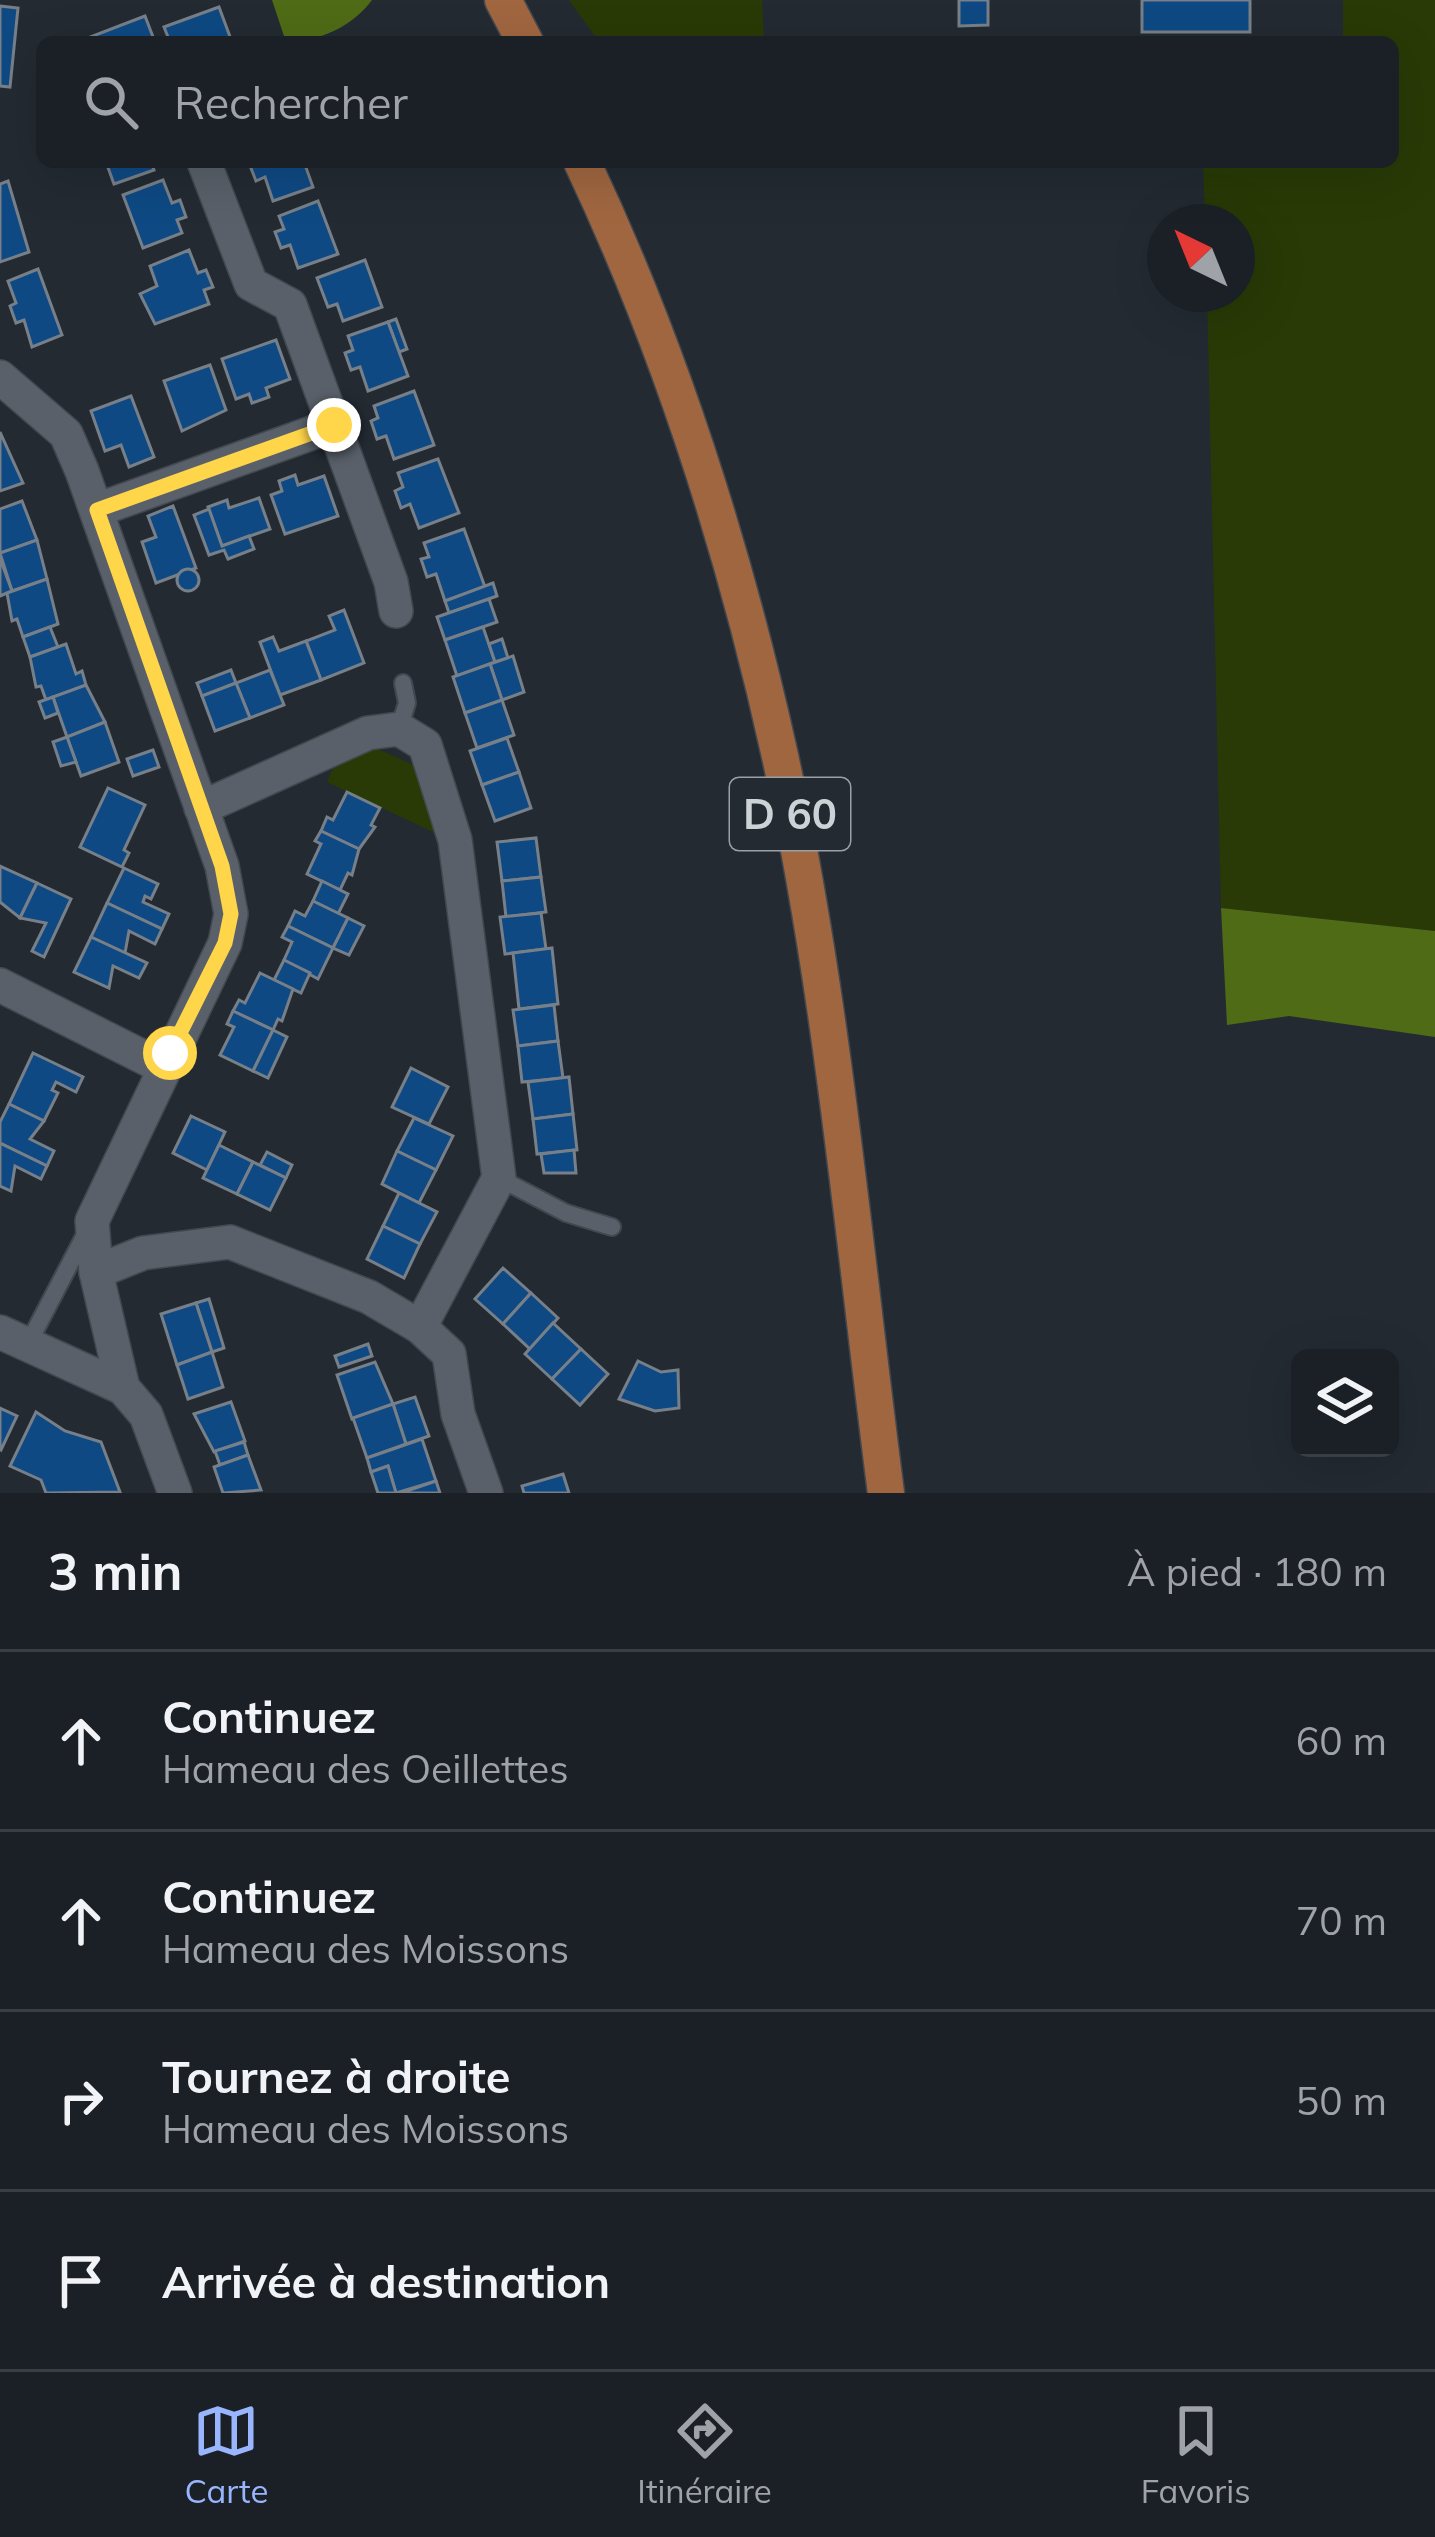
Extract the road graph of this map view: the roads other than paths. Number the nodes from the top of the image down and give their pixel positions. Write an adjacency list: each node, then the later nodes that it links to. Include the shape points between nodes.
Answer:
1 (503, 0): 2 (main road)
2 (522, 36)
3 (206, 168): 6 (street, via 251,284 290,305)
4 (585, 168): 23 (main road, D 60, via 664,358 728,555 780,757 820,991)
5 (0, 377): 7 (street, via 66,434)
6 (334, 425): 7 (street); 8 (street)
7 (97, 510): 11 (street)
8 (396, 611)
9 (403, 683): 10 (lane)
10 (399, 729): 11 (street, via 368,733); 14 (street, via 425,745 455,840)
11 (201, 808): 13 (street, via 231,914 214,969)
12 (0, 986): 13 (street)
13 (163, 1067): 15 (street)
14 (499, 1178): 16 (lane); 18 (street)
15 (92, 1221): 17 (street); 19 (lane)
16 (612, 1228)
17 (96, 1272): 18 (street, via 143,1253 230,1242 369,1298); 20 (street)
18 (420, 1328): 22 (street, via 448,1354 458,1414)
19 (13, 1338): 20 (street)
20 (123, 1388): 21 (street, via 146,1415)
21 (175, 1493)
22 (486, 1493)
23 (886, 1493)

